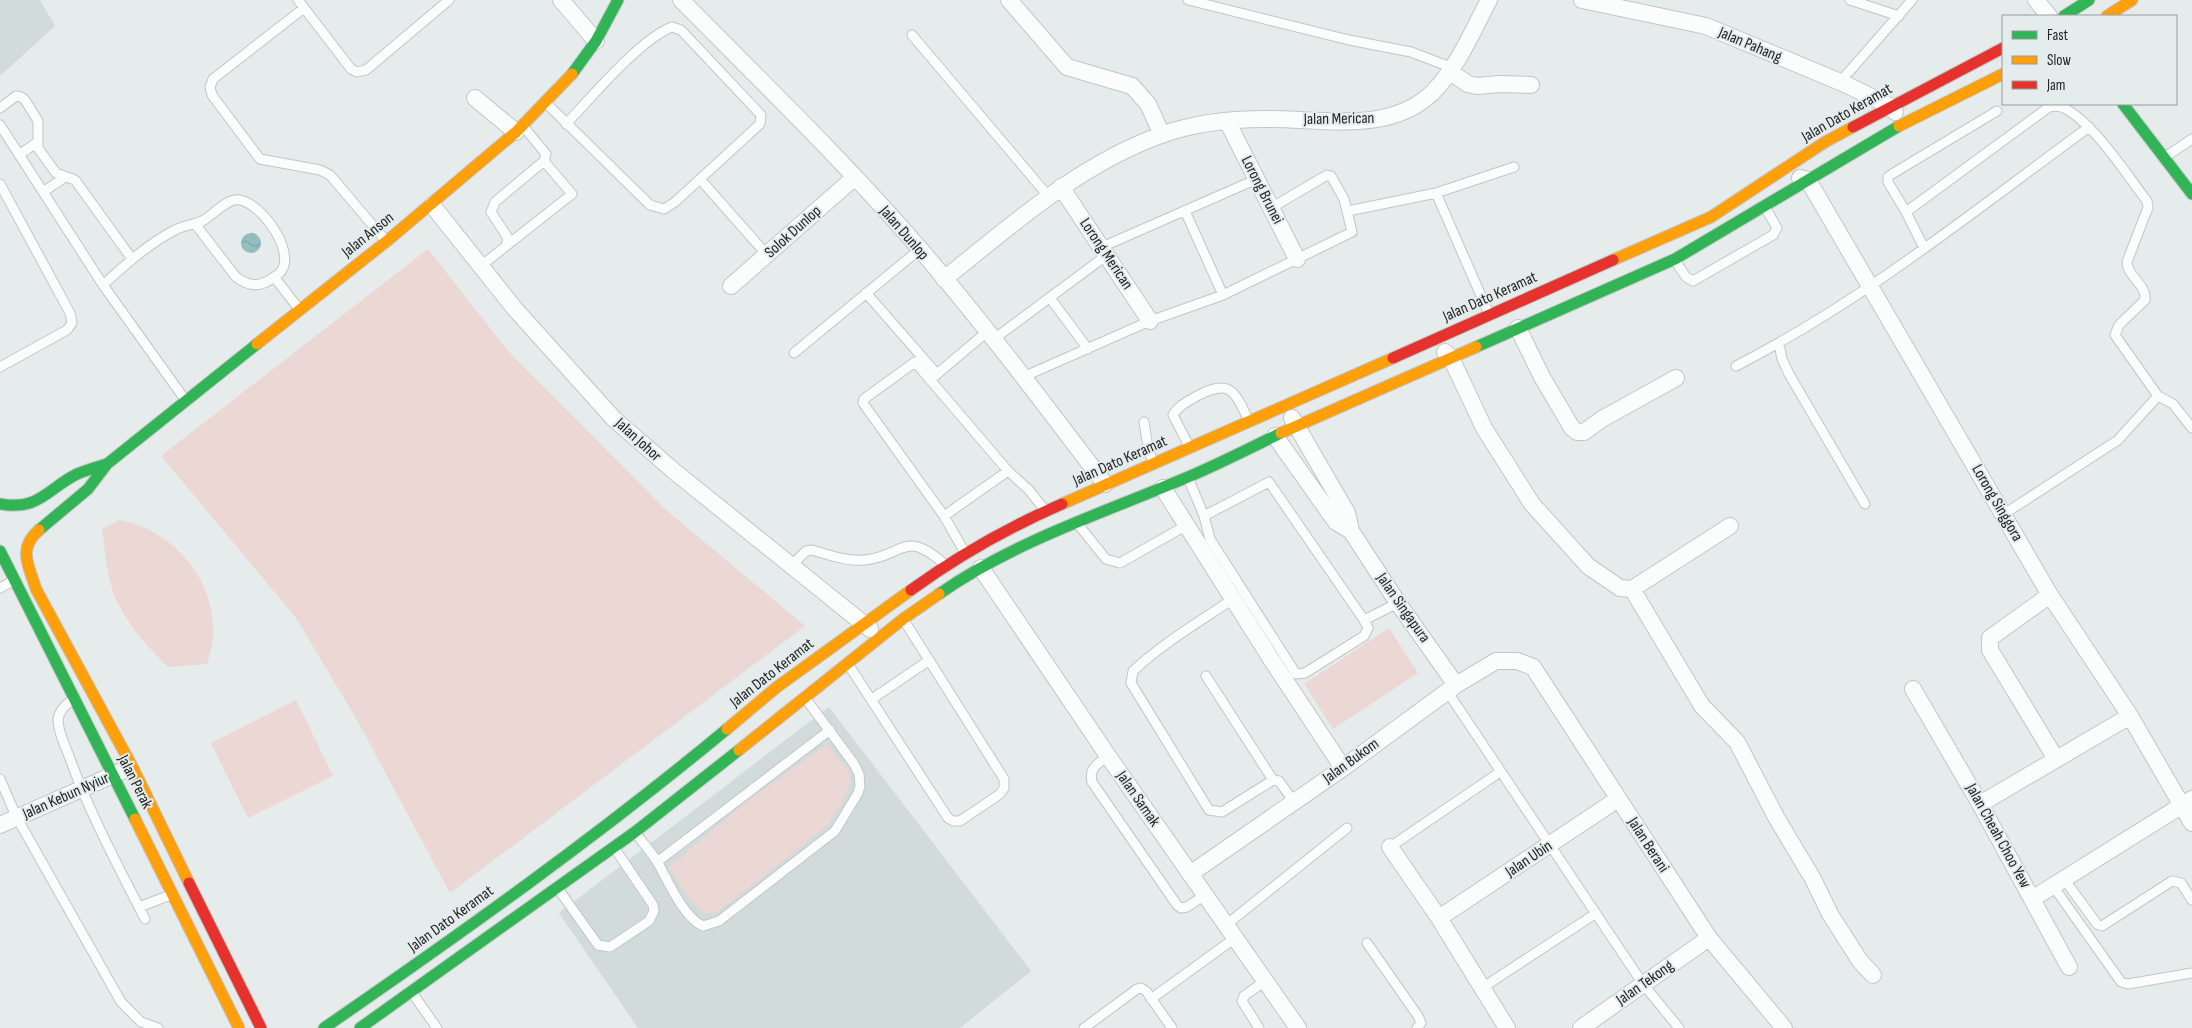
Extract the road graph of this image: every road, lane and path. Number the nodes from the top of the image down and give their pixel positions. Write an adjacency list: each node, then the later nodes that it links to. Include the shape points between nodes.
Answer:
1 (298, 0): 15 (lane)
2 (448, 0): 15 (lane, via 366,70 357,72 351,69)
3 (562, 0): 21 (street)
4 (618, 0): 21 (main road, Jalan Anson)
5 (681, 0): 48 (street, Jalan Dunlop)
6 (1009, 0): 39 (street, via 1067,67 1132,86 1148,104)
7 (1188, 0): 23 (lane, via 1411,52)
8 (1489, 0): 23 (street, Jalan Merican)
9 (1582, 0): 25 (street, Jalan Pahang, via 1706,26)
10 (1850, 0): 19 (lane)
11 (1912, 0): 19 (lane)
12 (2036, 0): 17 (street)
13 (2089, 0): 16 (main road)
14 (2132, 0): 18 (main road)
15 (304, 8): 64 (lane, via 213,79 212,95 260,159 320,170 330,175)
16 (2068, 11)
17 (2048, 15)
18 (2110, 15)
19 (1899, 16): 25 (lane)
20 (912, 35): 54 (lane)
21 (596, 41): 28 (main road, Jalan Anson)
22 (2002, 49): 30 (main road, Jalan Dato Keramat)
23 (1451, 70): 26 (street, via 1468,84 1477,86); 33 (street, Jalan Merican, via 1431,93 1409,110 1382,118)
24 (2002, 74): 34 (main road)
25 (1840, 82): 30 (street, Jalan Pahang)
26 (1531, 85)
27 (475, 98): 38 (street)
28 (546, 103): 35 (lane); 38 (main road, Jalan Anson)
29 (2125, 105): 43 (main road)
30 (1890, 106): 34 (street, Jalan Pahang); 46 (main road, Jalan Dato Keramat, via 1825,142)
31 (0, 108): 41 (lane, via 16,96 25,100 38,121)
32 (1997, 111): 62 (lane, via 1888,177)
33 (1227, 121): 39 (street, Jalan Merican, via 1208,122); 50 (street, Lorong Brunei)
34 (1905, 123): 51 (main road)
35 (566, 124): 49 (lane, via 650,205 664,209); 49 (lane, via 659,32 672,27 681,30 761,115 760,124)
36 (0, 125): 42 (lane)
37 (2089, 127): 62 (lane, via 2064,108 2049,107); 66 (lane); 97 (lane, via 2147,201 2127,262 2127,268 2144,290 2145,300 2119,325 2115,335)
38 (519, 129): 44 (lane, via 546,154); 57 (main road, Jalan Anson)
39 (1162, 135): 54 (street, Jalan Merican, via 1112,155)
40 (2192, 139): 43 (lane)
41 (36, 142): 42 (lane); 47 (lane, via 56,173)
42 (19, 155): 53 (lane)
43 (2165, 157): 56 (main road)
44 (544, 161): 65 (lane, via 495,202 491,212 508,238); 65 (lane, via 572,194)
45 (1514, 167): 55 (lane)
46 (1776, 176): 51 (street); 83 (main road, Jalan Dato Keramat, via 1710,217)
47 (65, 177): 53 (lane); 70 (lane, via 75,180)
48 (855, 177): 67 (street, Jalan Dunlop); 69 (street, Solok Dunlop)
49 (700, 179): 69 (lane)
50 (1257, 179): 59 (street, Lorong Brunei); 60 (lane)
51 (1808, 180): 58 (main road); 78 (street, Lorong Singgora)
52 (0, 184): 93 (lane, via 70,313 72,323 66,330)
53 (43, 192): 76 (lane)
54 (1055, 192): 68 (street, Lorong Merican); 75 (street, Jalan Merican)
55 (1436, 192): 61 (lane); 83 (lane)
56 (2192, 194)
57 (432, 204): 64 (main road, Jalan Anson); 73 (street, Jalan Johor)
58 (1765, 207): 72 (main road); 72 (lane, via 1776,223 1776,232 1697,280 1689,280)
59 (1271, 208): 61 (lane, via 1327,175 1331,176); 71 (street, Lorong Brunei)
60 (1185, 210): 68 (lane); 80 (lane)
61 (1348, 211): 71 (lane, via 1352,232)
62 (1906, 212): 66 (lane)
63 (195, 224): 70 (lane, via 171,232); 74 (lane, via 244,283 263,284); 74 (lane, via 229,202 246,200 283,243 285,260 282,271)
64 (387, 241): 82 (main road, Jalan Anson)
65 (506, 246): 73 (lane)
66 (1924, 248): 78 (lane)
67 (920, 249): 75 (street, Jalan Dunlop); 79 (lane)
68 (1104, 251): 81 (lane); 84 (street, Lorong Merican)
69 (766, 255): 77 (street, Solok Dunlop)
70 (132, 259): 76 (lane)
71 (1297, 259): 80 (lane)
72 (1675, 259): 85 (main road)
73 (480, 266): 125 (street, Jalan Johor, via 614,418 675,472)
74 (274, 277): 82 (lane)
75 (944, 279): 86 (street, Jalan Dunlop)
76 (103, 285): 98 (lane)
77 (731, 286)
78 (1871, 287): 87 (lane); 115 (street, Lorong Singgora)
79 (866, 293): 90 (lane); 95 (lane)
80 (1222, 295): 84 (lane)
81 (1050, 298): 86 (lane); 89 (lane)
82 (301, 310): 98 (main road, Jalan Anson)
83 (1489, 314): 88 (main road, Jalan Dato Keramat)
84 (1150, 321): 89 (lane)
85 (1518, 328): 91 (main road); 96 (street, via 1542,377 1577,432 1584,432)
86 (991, 335): 94 (street, Jalan Dunlop); 95 (lane)
87 (1779, 344): 92 (lane); 113 (lane, via 1789,374)
88 (1418, 347): 91 (street, via 1440,347); 99 (main road, Jalan Dato Keramat)
89 (1088, 349): 94 (lane)
90 (794, 353)
91 (1451, 358): 102 (main road); 129 (street, via 1484,428 1532,504 1588,566 1620,588)
92 (1736, 366)
93 (0, 367)
94 (1023, 376): 110 (street, Jalan Dunlop)
95 (934, 377): 108 (lane); 116 (lane, via 915,362 864,399 863,403)
96 (1676, 378)
97 (2158, 396): 103 (lane, via 2173,404); 115 (lane, via 2118,440)
98 (186, 401): 106 (main road, Jalan Anson)
99 (1285, 405): 100 (main road, Jalan Dato Keramat); 102 (street, Jalan Singapura)
100 (1249, 421): 105 (main road, Jalan Dato Keramat); 105 (lane, via 1236,395 1224,387 1214,388 1179,407 1173,415)
101 (1144, 422): 107 (lane)
102 (1296, 426): 104 (main road); 121 (street, Jalan Singapura, via 1347,513)
103 (2192, 428)
104 (1275, 436): 109 (main road); 121 (street, Jalan Singapura, via 1336,522)
105 (1190, 449): 107 (main road, Jalan Dato Keramat)
106 (107, 464): 112 (main road, via 77,474 36,501 16,507); 150 (main road, Jalan Perak, via 88,489 35,534 26,547 26,558 36,589)
107 (1153, 464): 110 (main road, Jalan Dato Keramat)
108 (1008, 471): 114 (lane); 116 (lane)
109 (1188, 477): 111 (main road); 117 (lane)
110 (1105, 484): 114 (main road, Jalan Dato Keramat)
111 (1163, 488): 118 (main road); 119 (street)
112 (0, 504)
113 (1865, 504)
114 (1046, 511): 123 (main road, Jalan Dato Keramat)
115 (2004, 514): 130 (street, Lorong Singgora)
116 (944, 516): 123 (lane)
117 (1204, 516): 134 (lane, via 1269,482); 134 (lane, via 1210,539 1296,674 1305,673 1364,636 1368,628)
118 (1076, 521): 119 (lane, via 1106,559 1120,563); 126 (main road)
119 (1187, 525): 131 (street)
120 (1730, 526): 129 (street)
121 (1351, 531): 132 (street, Jalan Singapura)
122 (0, 551): 127 (main road, Jalan Perak)
123 (966, 554): 124 (main road, Jalan Dato Keramat)
124 (946, 565): 125 (lane, via 922,547 909,545 854,561 806,551); 135 (main road, Jalan Dato Keramat)
125 (792, 566): 135 (street, Jalan Johor)
126 (982, 568): 133 (main road); 148 (street, Jalan Samak)
127 (14, 581): 128 (lane); 144 (main road, Jalan Perak)
128 (0, 588)
129 (1632, 589): 186 (street, via 1702,706 1737,742 1830,914 1860,961)
130 (2050, 595): 146 (street, Lorong Singgora); 149 (street, via 1990,638 1990,650)
131 (1234, 599): 151 (street); 155 (lane, via 1142,662 1133,671 1131,683 1209,810 1222,812)
132 (1398, 603): 134 (lane); 141 (street, Jalan Singapura)
133 (903, 620): 136 (main road); 137 (lane)
134 (1364, 620)
135 (864, 624): 136 (street, Jalan Johor); 196 (main road, Jalan Dato Keramat, via 777,687 570,853)
136 (881, 637): 139 (main road)
137 (928, 661): 145 (lane); 145 (lane, via 1004,779 1000,794 960,821 953,822)
138 (1516, 661): 141 (street, Jalan Bukom, via 1496,661); 157 (street, Jalan Berani, via 1533,667)
139 (847, 663): 143 (main road); 145 (lane)
140 (1206, 676): 155 (lane)
141 (1452, 688): 151 (street, Jalan Bukom); 152 (lane)
142 (1913, 689): 160 (street, Jalan Cheah Choo Yew)
143 (804, 697): 147 (lane); 165 (main road)
144 (74, 699): 153 (main road, Jalan Perak); 156 (lane, via 58,719)
145 (872, 699)
146 (2130, 716): 149 (street); 159 (street, Lorong Singgora)
147 (830, 730): 169 (lane); 169 (lane, via 859,774 858,793 842,821 835,831 719,921 703,926 696,924)
148 (1108, 756): 170 (street, Jalan Samak); 174 (lane, via 1093,766 1092,782 1177,905 1187,907)
149 (2056, 759): 160 (street)
150 (131, 766): 153 (street, Jalan Kebun Nyiur); 195 (main road, Jalan Perak)
151 (1344, 768): 158 (street, Jalan Bukom)
152 (1500, 772): 166 (lane); 167 (lane)
153 (114, 776): 156 (street, Jalan Kebun Nyiur); 173 (main road, Jalan Perak)
154 (0, 779): 161 (lane)
155 (1273, 780): 158 (lane, via 1279,781)
156 (81, 790): 161 (street, Jalan Kebun Nyiur); 177 (lane)
157 (1618, 799): 166 (street, Jalan Ubin); 182 (street, Jalan Berani)
158 (1294, 802): 170 (street, Jalan Bukom)
159 (2186, 802): 162 (street, Lorong Singgora); 171 (street, Jalan Cheah Choo Yew)
160 (1980, 804): 175 (street, Jalan Cheah Choo Yew)
161 (17, 818): 163 (street, Jalan Kebun Nyiur); 193 (lane, via 121,1002 141,1022)
162 (2192, 823)
163 (0, 824)
164 (1347, 828): 181 (lane)
165 (635, 832): 168 (main road); 169 (lane)
166 (1549, 845): 178 (lane); 179 (street, Jalan Ubin)
167 (1390, 847): 179 (street)
168 (614, 848): 172 (main road); 172 (lane, via 653,905 649,922 610,948 598,945)
169 (657, 862)
170 (1190, 874): 174 (street, Jalan Samak)
171 (2059, 882): 175 (street, Jalan Cheah Choo Yew); 176 (lane, via 2102,926 2172,881 2181,883); 185 (lane, via 2121,982 2128,984)
172 (557, 888): 190 (main road)
173 (173, 894): 177 (lane); 194 (main road, Jalan Perak)
174 (1205, 895): 181 (street, Jalan Samak)
175 (2032, 899): 184 (street)
176 (2192, 900)
177 (139, 907): 180 (lane)
178 (1595, 914): 188 (lane); 189 (lane)
179 (1439, 918): 189 (street)
180 (145, 919)
181 (1230, 931): 187 (street, Jalan Samak); 191 (lane)
182 (1709, 938): 188 (street, Jalan Tekong); 206 (street, Jalan Berani)
183 (1367, 943): 202 (lane, via 1418,1016 1421,1023)
184 (2068, 967)
185 (2192, 973)
186 (1873, 975)
187 (1265, 981): 200 (lane, via 1242,1001); 201 (street, Jalan Samak)
188 (1643, 984): 204 (street, Jalan Tekong); 205 (lane)
189 (1482, 988): 203 (street)
190 (411, 992): 197 (main road); 198 (lane)
191 (1151, 999): 192 (lane); 199 (lane, via 1146,991 1137,989)
192 (1169, 1027)
193 (158, 1028)
194 (239, 1028)
195 (262, 1028)
196 (324, 1028)
197 (360, 1028)
198 (437, 1028)
199 (1084, 1028)
200 (1259, 1028)
201 (1298, 1028)
202 (1417, 1028)
203 (1507, 1028)
204 (1580, 1028)
205 (1679, 1028)
206 (1784, 1028)

